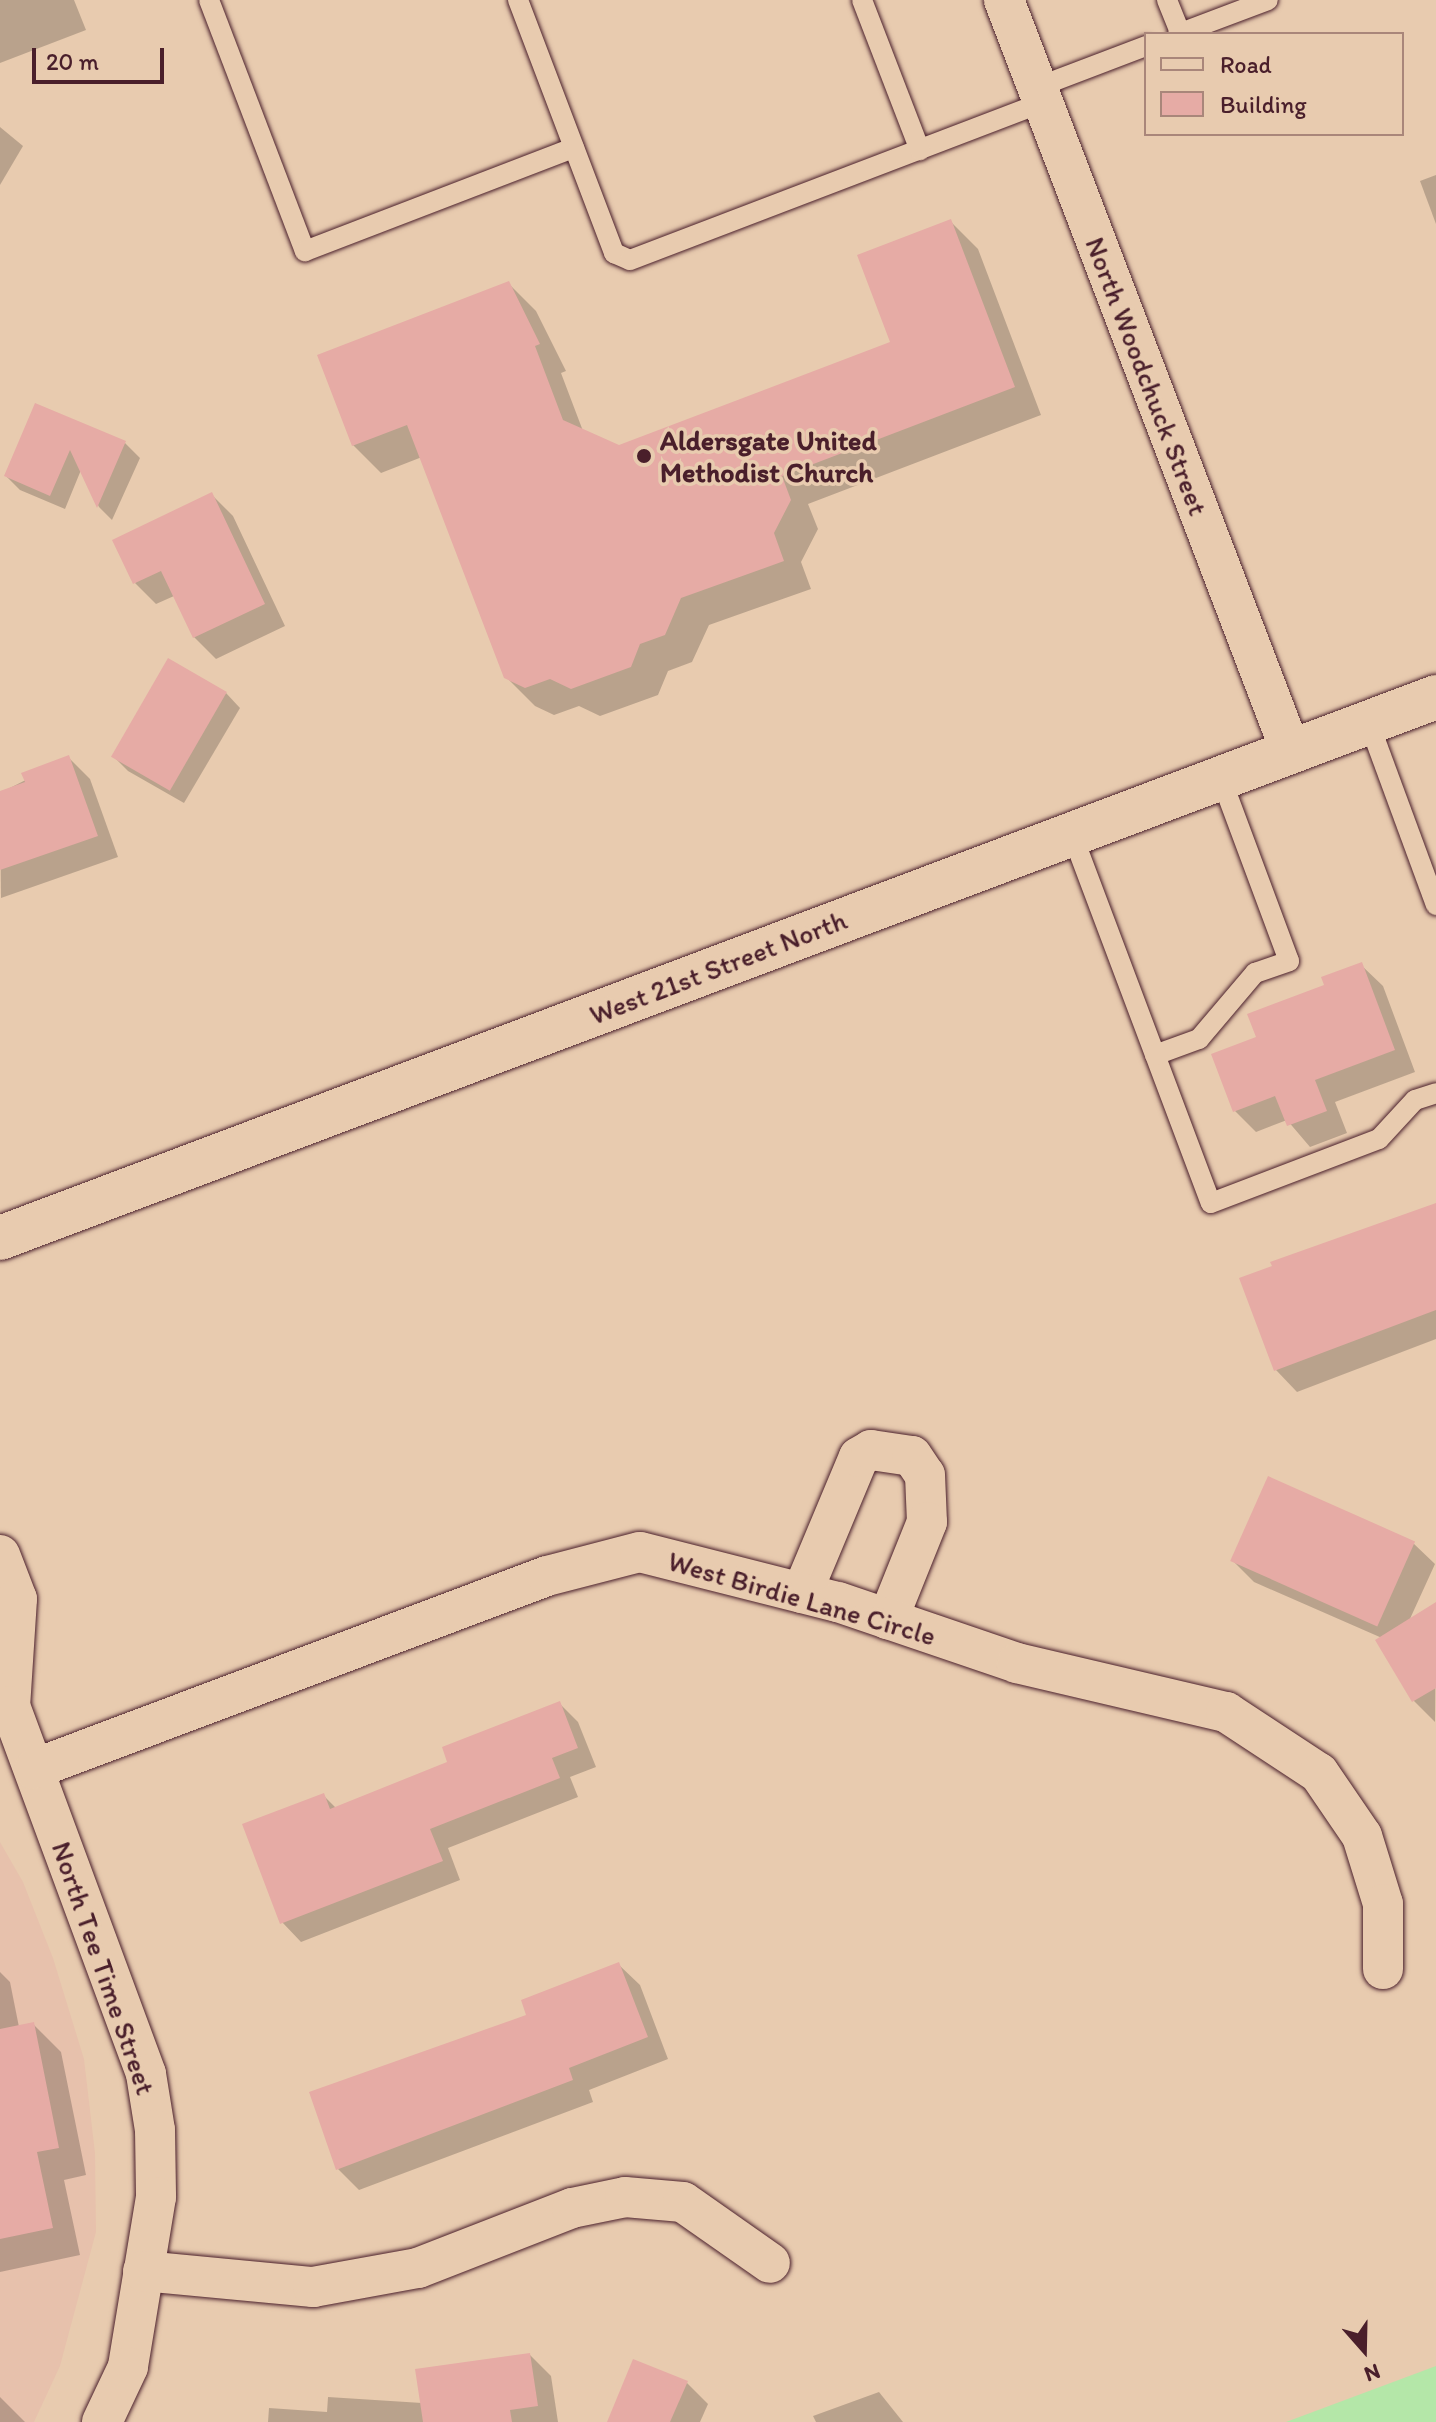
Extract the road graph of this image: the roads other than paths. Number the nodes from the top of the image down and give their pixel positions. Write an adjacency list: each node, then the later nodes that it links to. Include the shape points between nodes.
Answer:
1 (209, 0): 11 (lane, via 305,251)
2 (518, 0): 11 (lane)
3 (862, 0): 12 (lane)
4 (1004, 0): 10 (street, North Woodchuck Street)
5 (1167, 0): 7 (lane)
6 (1268, 0): 8 (lane)
7 (1178, 32)
8 (1184, 32)
9 (1144, 47): 10 (lane)
10 (1040, 95): 12 (lane); 15 (street, North Woodchuck Street)
11 (574, 148): 12 (lane, via 614,253 630,260)
12 (920, 150)
13 (1436, 697): 14 (main road, West 21st Street North)
14 (1369, 723): 15 (main road, West 21st Street North); 18 (lane)
15 (1291, 752): 16 (main road, West 21st Street North)
16 (1221, 778): 17 (main road, West 21st Street North); 19 (lane, via 1289,961 1255,973 1199,1039)
17 (1072, 834): 19 (lane); 21 (main road, West 21st Street North)
18 (1436, 905)
19 (1155, 1055): 20 (lane, via 1211,1203 1379,1139 1415,1100)
20 (1436, 1093)
21 (0, 1238)
22 (0, 1555): 25 (street, North Tee Time Street, via 17,1599)
23 (802, 1593): 24 (street, West Birdie Lane Circle); 24 (street, via 859,1457 871,1450 912,1456 925,1475 927,1522); 26 (street, West Birdie Lane Circle, via 640,1552 547,1576)
24 (888, 1619): 27 (street, West Birdie Lane Circle, via 1017,1663 1226,1712 1319,1773 1362,1836 1383,1904)
25 (5, 1700): 26 (street, North Tee Time Street)
26 (34, 1769): 29 (street, North Tee Time Street, via 146,2074 155,2130 156,2197)
27 (1383, 1969)
28 (770, 2263): 29 (street, via 683,2202 625,2197 572,2208 418,2268 313,2287)
29 (143, 2271): 30 (street, North Tee Time Street, via 128,2367)
30 (102, 2422)

